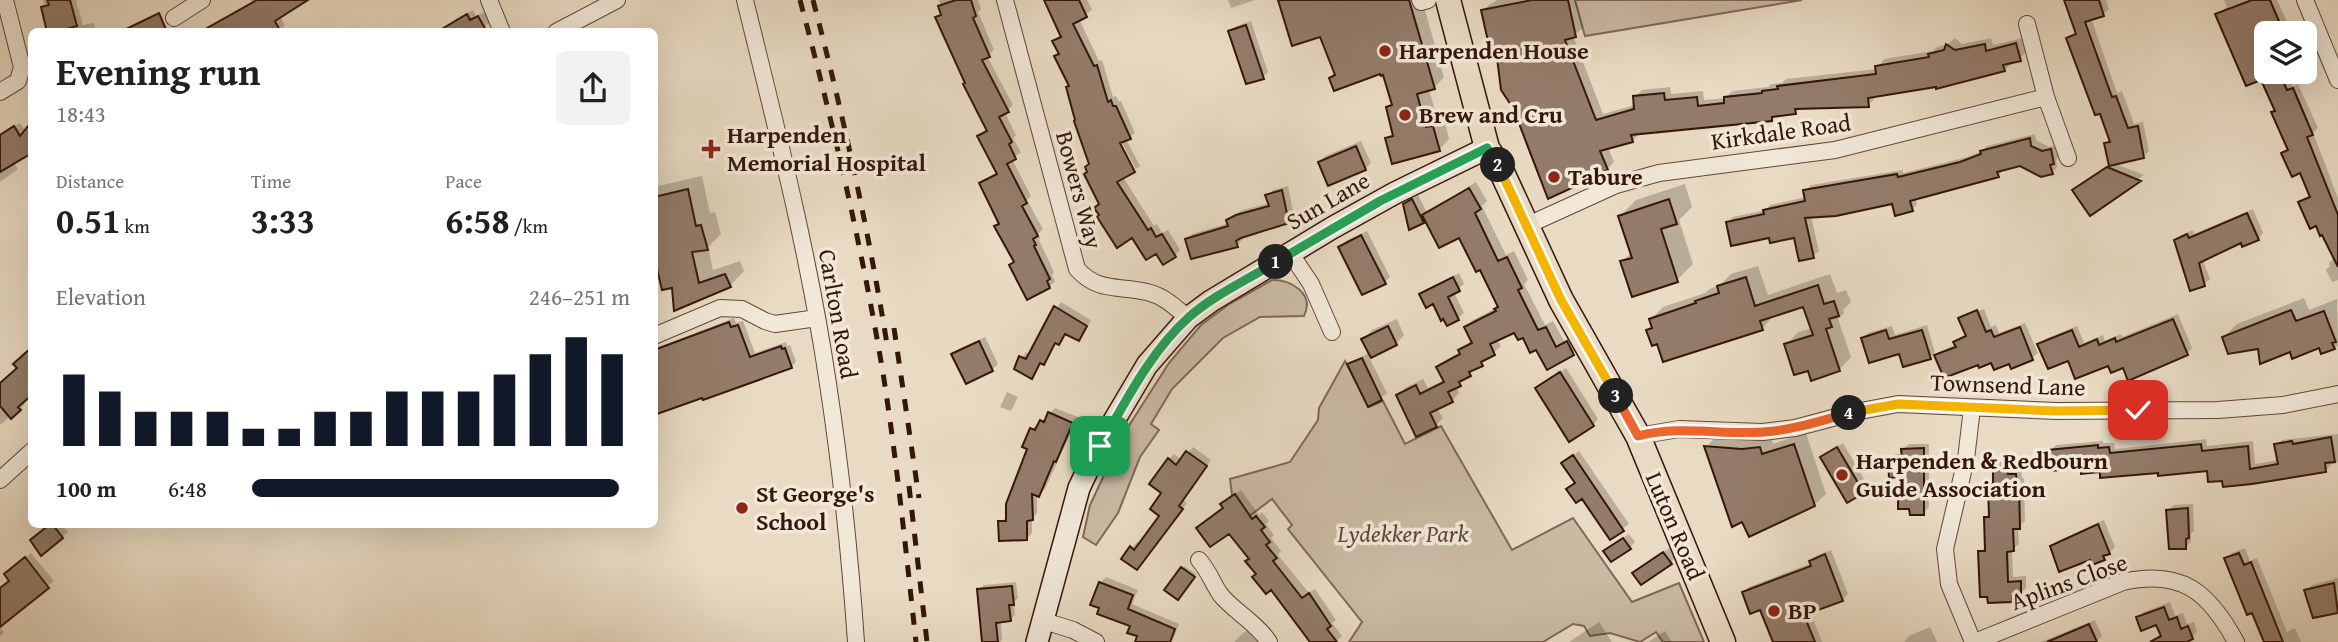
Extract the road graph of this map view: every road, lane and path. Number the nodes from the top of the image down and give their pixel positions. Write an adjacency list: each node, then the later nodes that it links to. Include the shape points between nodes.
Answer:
1 (5, 0): 14 (street, via 22,67 18,81)
2 (202, 0): 9 (street)
3 (489, 0): 11 (street)
4 (617, 0): 12 (street)
5 (745, 0): 20 (street, Carlton Road)
6 (1005, 0): 21 (street, Bowers Way, via 1077,269 1099,286 1149,292 1168,300)
7 (1448, 0): 16 (main road, Luton Road)
8 (2305, 0): 13 (street)
9 (174, 18)
10 (2027, 24): 15 (street)
11 (500, 28)
12 (564, 28)
13 (2338, 80)
14 (0, 92)
15 (2046, 97): 17 (street); 18 (street, Kirkdale Road, via 1835,150 1659,173 1616,185)
16 (1487, 148): 18 (main road, Luton Road); 19 (street, Sun Lane, via 1380,201)
17 (2068, 158)
18 (1528, 225): 26 (main road, Luton Road, via 1561,300)
19 (1291, 254): 21 (street, Sun Lane); 22 (street, via 1311,284)
20 (817, 318): 23 (street, via 775,324 742,309 720,308); 31 (street, Carlton Road, via 851,563)
21 (1188, 318): 30 (street, Sun Lane, via 1147,365 1089,467 1070,515)
22 (1332, 332)
23 (658, 334)
24 (2338, 394): 25 (street, Townsend Lane, via 2283,405 2218,410)
25 (1972, 408): 26 (street, Townsend Lane, via 1898,404 1763,432 1679,429); 36 (street, Aplins Close, via 1966,459 1945,548 1949,584)
26 (1638, 436): 35 (main road, Luton Road)
27 (28, 455): 28 (street)
28 (0, 480)
29 (1199, 560): 34 (street, via 1221,595)
30 (1044, 621): 32 (street, Sun Lane); 33 (street)
31 (856, 642)
32 (1037, 642)
33 (1096, 642)
34 (1269, 642)
35 (1723, 642)
36 (1974, 642): 37 (street, Aplins Close, via 2143,578 2182,583 2199,592)
37 (2236, 642)

